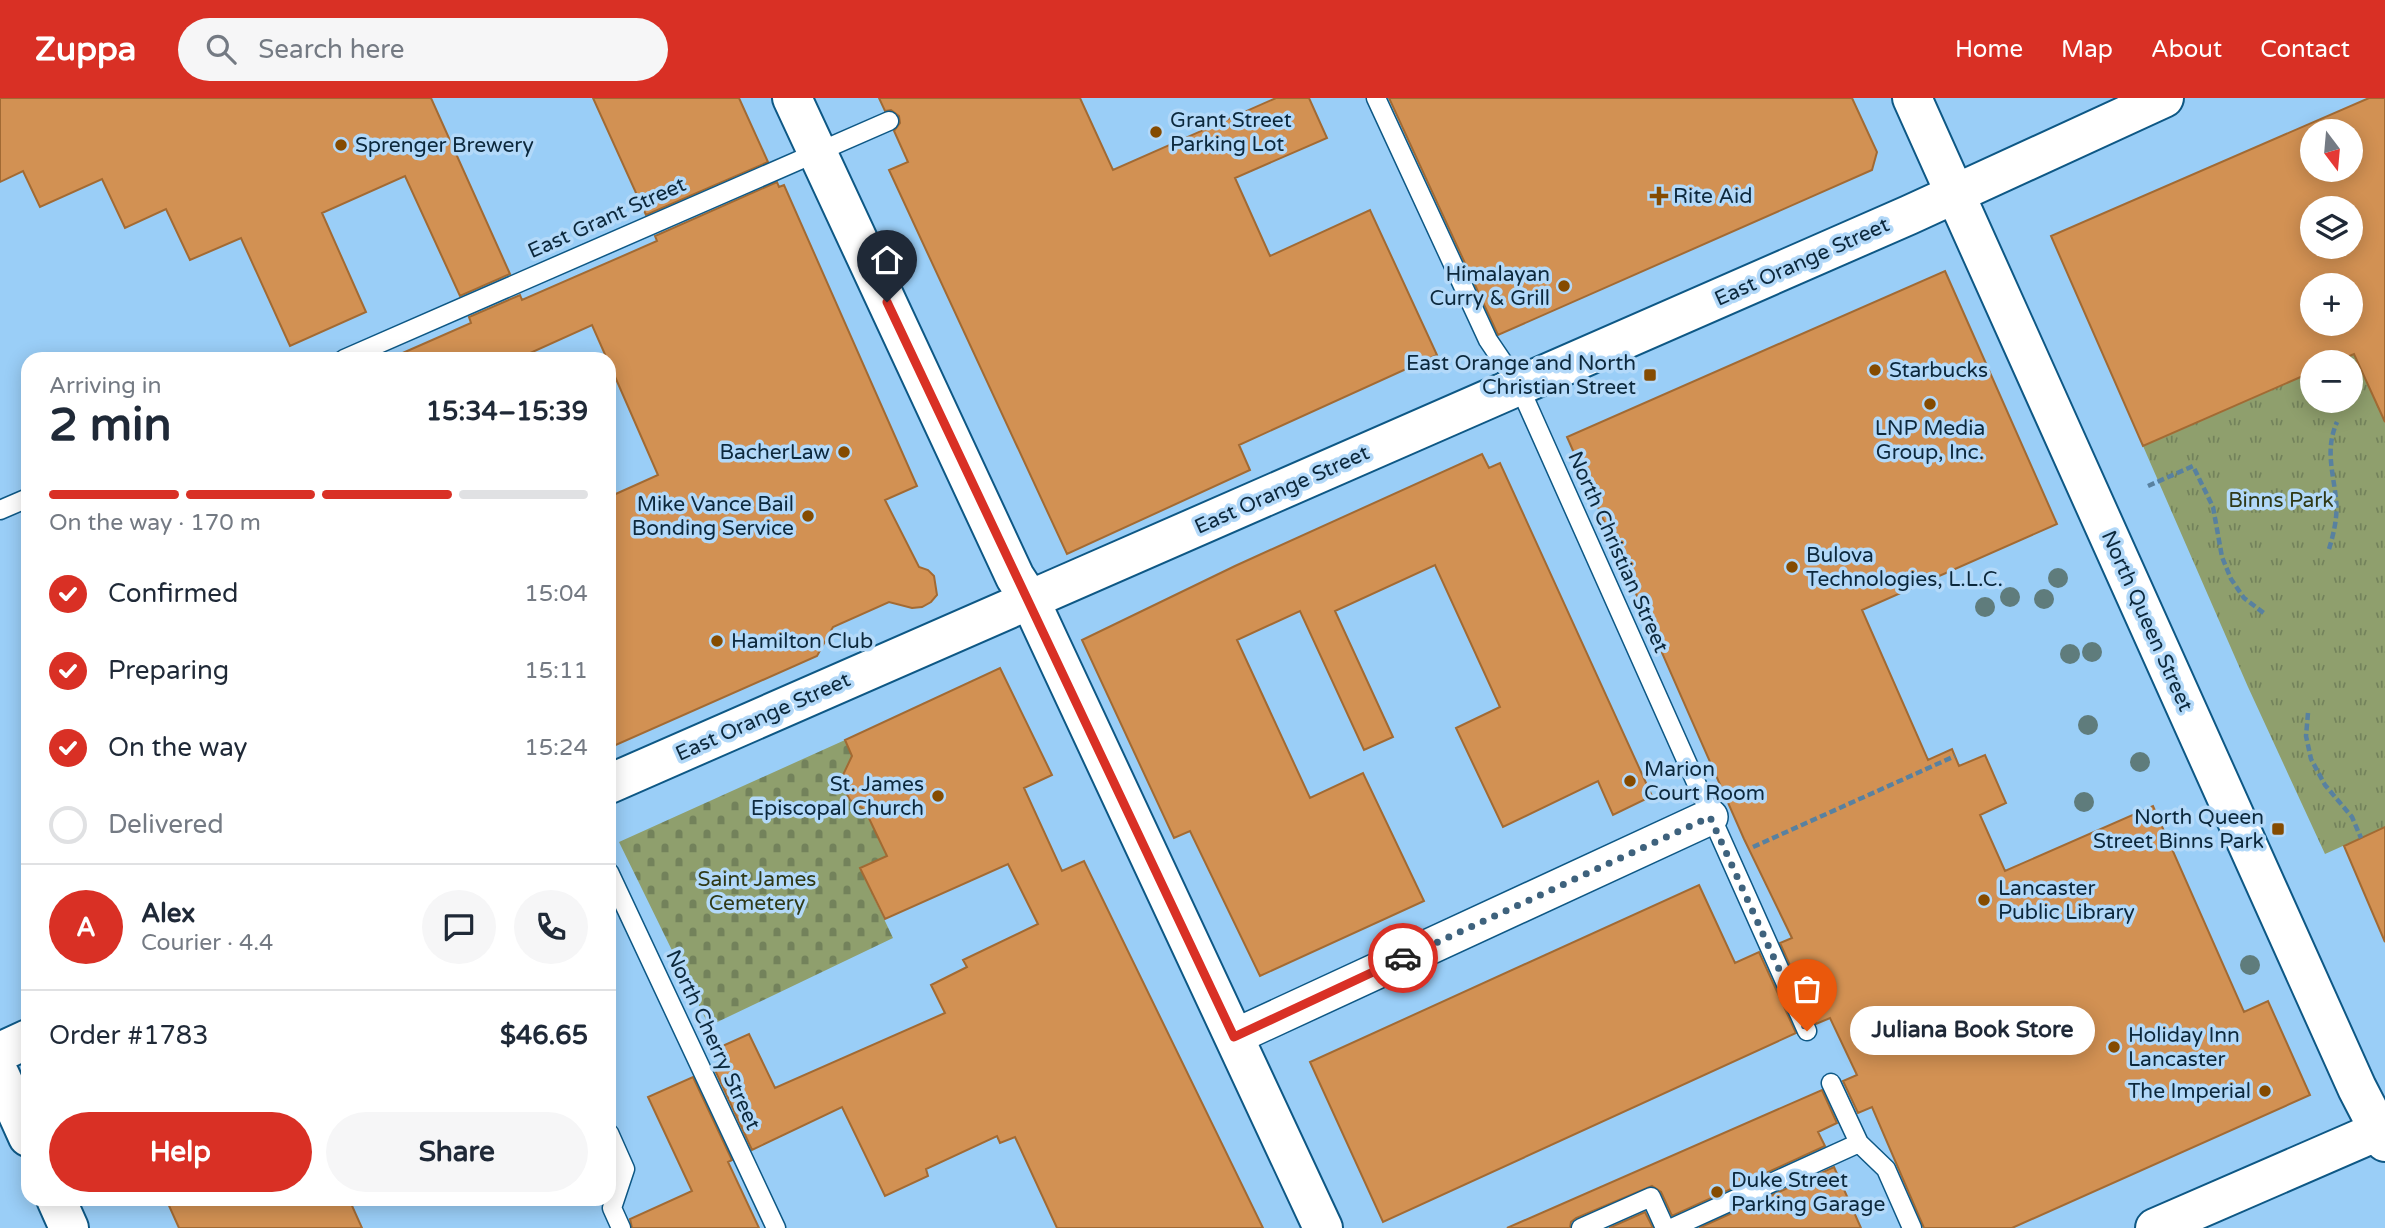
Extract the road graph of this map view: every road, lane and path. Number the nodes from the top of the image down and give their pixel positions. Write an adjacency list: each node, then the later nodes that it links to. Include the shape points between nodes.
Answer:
1 (792, 98): 6 (main road)
2 (1376, 98): 9 (lane, North Christian Street, via 1488,340)
3 (1912, 98): 7 (main road, North Queen Street)
4 (2164, 98): 7 (main road, East Orange Street)
5 (889, 121): 6 (lane, East Grant Street)
6 (817, 151): 8 (lane, East Grant Street); 15 (main road, via 1015,577)
7 (1955, 195): 9 (main road, East Orange Street); 31 (main road, North Queen Street, via 2357,1088)
8 (370, 352)
9 (1519, 386): 15 (main road, East Orange Street); 20 (lane, North Christian Street)
10 (2337, 422): 14 (path, via 2330,445 2337,510)
11 (2148, 486): 16 (path, via 2193,466 2213,507 2231,579 2244,598)
12 (21, 501): 13 (lane)
13 (0, 510)
14 (2329, 549)
15 (1030, 600): 19 (main road, East Orange Street); 25 (main road)
16 (2265, 614)
17 (2308, 713): 21 (path, via 2306,736 2316,769 2352,817)
18 (1955, 756): 22 (path)
19 (616, 781)
20 (1710, 817): 24 (lane, North Christian Street); 25 (street)
21 (2361, 838)
22 (1749, 848)
23 (616, 887): 39 (lane, North Cherry Street)
24 (1807, 1031)
25 (1234, 1037): 40 (main road)
26 (21, 1042): 27 (main road)
27 (0, 1052)
28 (0, 1075): 30 (main road)
29 (1832, 1083): 32 (lane)
30 (21, 1122)
31 (2383, 1133): 45 (main road)
32 (1859, 1143): 43 (lane); 44 (lane, via 1886,1169)
33 (616, 1149): 34 (lane, via 625,1170)
34 (616, 1196)
35 (58, 1206): 37 (main road)
36 (613, 1206): 38 (lane)
37 (69, 1228)
38 (621, 1228)
39 (776, 1228)
40 (1323, 1228)
41 (1581, 1228): 42 (lane, via 1651,1197)
42 (1665, 1228)
43 (1672, 1228)
44 (1912, 1228)
45 (2155, 1228)

